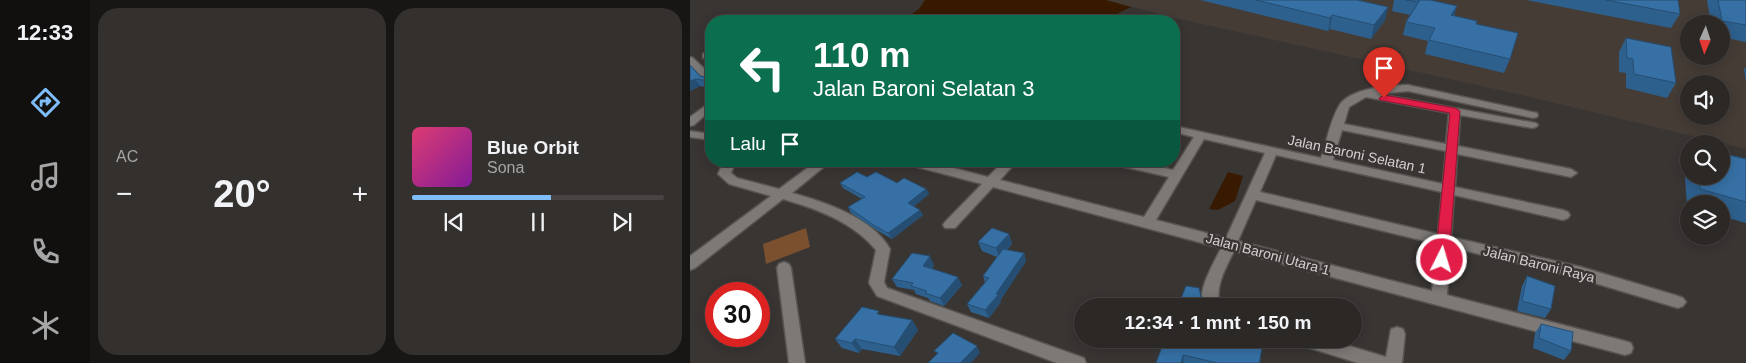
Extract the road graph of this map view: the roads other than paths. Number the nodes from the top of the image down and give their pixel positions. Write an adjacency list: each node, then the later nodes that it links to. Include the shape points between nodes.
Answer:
1 (690, 60): 2 (street)
2 (705, 74)
3 (1366, 95): 5 (street); 5 (street, via 1391,88 1408,88 1532,120); 7 (street, via 1350,100 1344,106)
4 (705, 110): 6 (street)
5 (1455, 111): 12 (street)
6 (690, 123)
7 (1338, 126): 12 (street); 14 (street)
8 (1180, 130): 10 (street, Jalan Baroni Selatan 1)
9 (690, 134): 11 (street)
10 (1201, 135): 13 (street, Jalan Baroni Selatan 1); 21 (street)
11 (705, 136)
12 (1452, 149): 20 (street); 23 (street)
13 (1272, 151): 14 (street, Jalan Baroni Selatan 1); 25 (street)
14 (1326, 162): 23 (street, Jalan Baroni Selatan 1)
15 (727, 167): 24 (street, via 724,174 733,181)
16 (817, 167): 24 (street)
17 (933, 167): 22 (street, Jalan Baroni Utara 1)
18 (1005, 167): 22 (street)
19 (1142, 167): 21 (street)
20 (1571, 173)
21 (1176, 175): 27 (street)
22 (991, 182): 27 (street, Jalan Baroni Utara 1); 28 (street)
23 (1448, 189): 26 (street, Jalan Baroni Selatan 1); 29 (street)
24 (779, 195): 31 (street); 40 (street, via 820,205 869,232 883,249 876,283 882,292)
25 (1252, 195): 29 (street, Jalan Baroni Raya); 30 (street)
26 (1563, 215)
27 (1147, 223): 30 (street, Jalan Baroni Utara 1)
28 (950, 225)
29 (1444, 240): 34 (street); 35 (street, Jalan Baroni Raya, via 1581,273)
30 (1229, 244): 33 (street, via 1212,284); 34 (street, Jalan Baroni Utara 1)
31 (690, 264)
32 (784, 268): 39 (street)
33 (1210, 298)
34 (1439, 299): 38 (street, Jalan Baroni Utara 1)
35 (1678, 302)
36 (1397, 334): 42 (street)
37 (1333, 348): 41 (street)
38 (1625, 348)
39 (797, 363)
40 (1078, 363)
41 (1383, 363)
42 (1394, 363)

